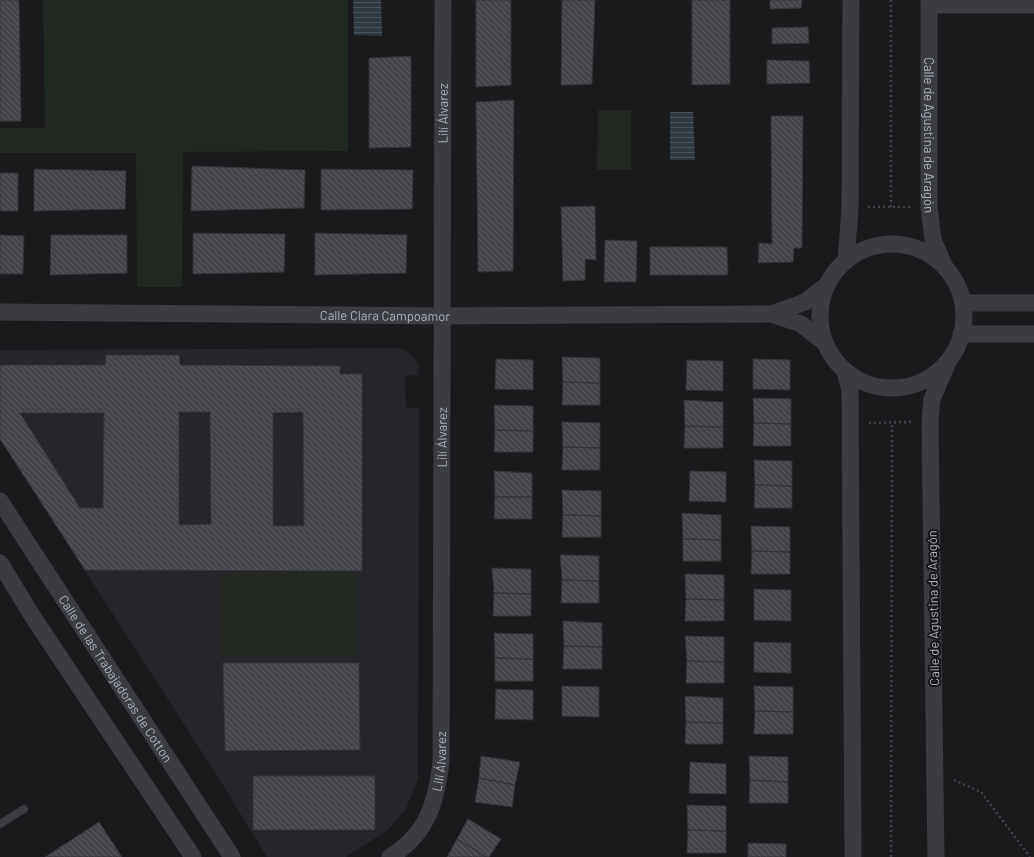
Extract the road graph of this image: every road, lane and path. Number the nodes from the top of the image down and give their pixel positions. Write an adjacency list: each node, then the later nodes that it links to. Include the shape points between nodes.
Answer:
1 (443, 0): 16 (street, Lilí Álvarez)
2 (851, 0): 8 (street)
3 (891, 0): 7 (path)
4 (929, 2): 5 (street); 6 (street, Calle de Agustina de Aragón)
5 (1034, 5)
6 (929, 206): 7 (path); 10 (street, Calle de Agustina de Aragón, via 933,240)
7 (891, 207): 8 (path)
8 (850, 208): 9 (street)
9 (846, 261): 10 (street, via 864,250 885,244 907,246 928,253); 11 (street)
10 (945, 267): 12 (street, via 957,284)
11 (828, 284): 15 (street, Calle Clara Campoamor, via 805,302); 19 (street, via 821,303 820,323)
12 (963, 303): 13 (street); 17 (street, via 964,324)
13 (1034, 303)
14 (0, 312): 16 (street, Calle Clara Campoamor)
15 (771, 314): 16 (street, Calle Clara Campoamor); 19 (street, Calle Clara Campoamor, via 801,324)
16 (443, 316): 32 (street, Lilí Álvarez, via 441,762 438,791 429,815 418,833)
17 (961, 334): 18 (street); 20 (street, via 959,344)
18 (1034, 334)
19 (825, 343): 21 (street)
20 (948, 362): 21 (street, via 931,377 910,386 887,388 865,383); 23 (street, Calle de Agustina de Aragón, via 932,399)
21 (845, 371): 24 (street, via 850,390)
22 (892, 422): 23 (path); 24 (path); 34 (path)
23 (930, 422): 27 (street, Calle de Agustina de Aragón)
24 (850, 423): 33 (street)
25 (0, 501): 31 (street, Calle de las Trabajadoras de Cotton)
26 (0, 563): 30 (street, via 33,617)
27 (935, 772): 35 (street, Calle de Agustina de Aragón); 36 (path, via 981,792)
28 (24, 809): 29 (lane)
29 (0, 824)
30 (193, 857)
31 (232, 857)
32 (390, 857)
33 (852, 857)
34 (891, 857)
35 (936, 857)
36 (1030, 857)

